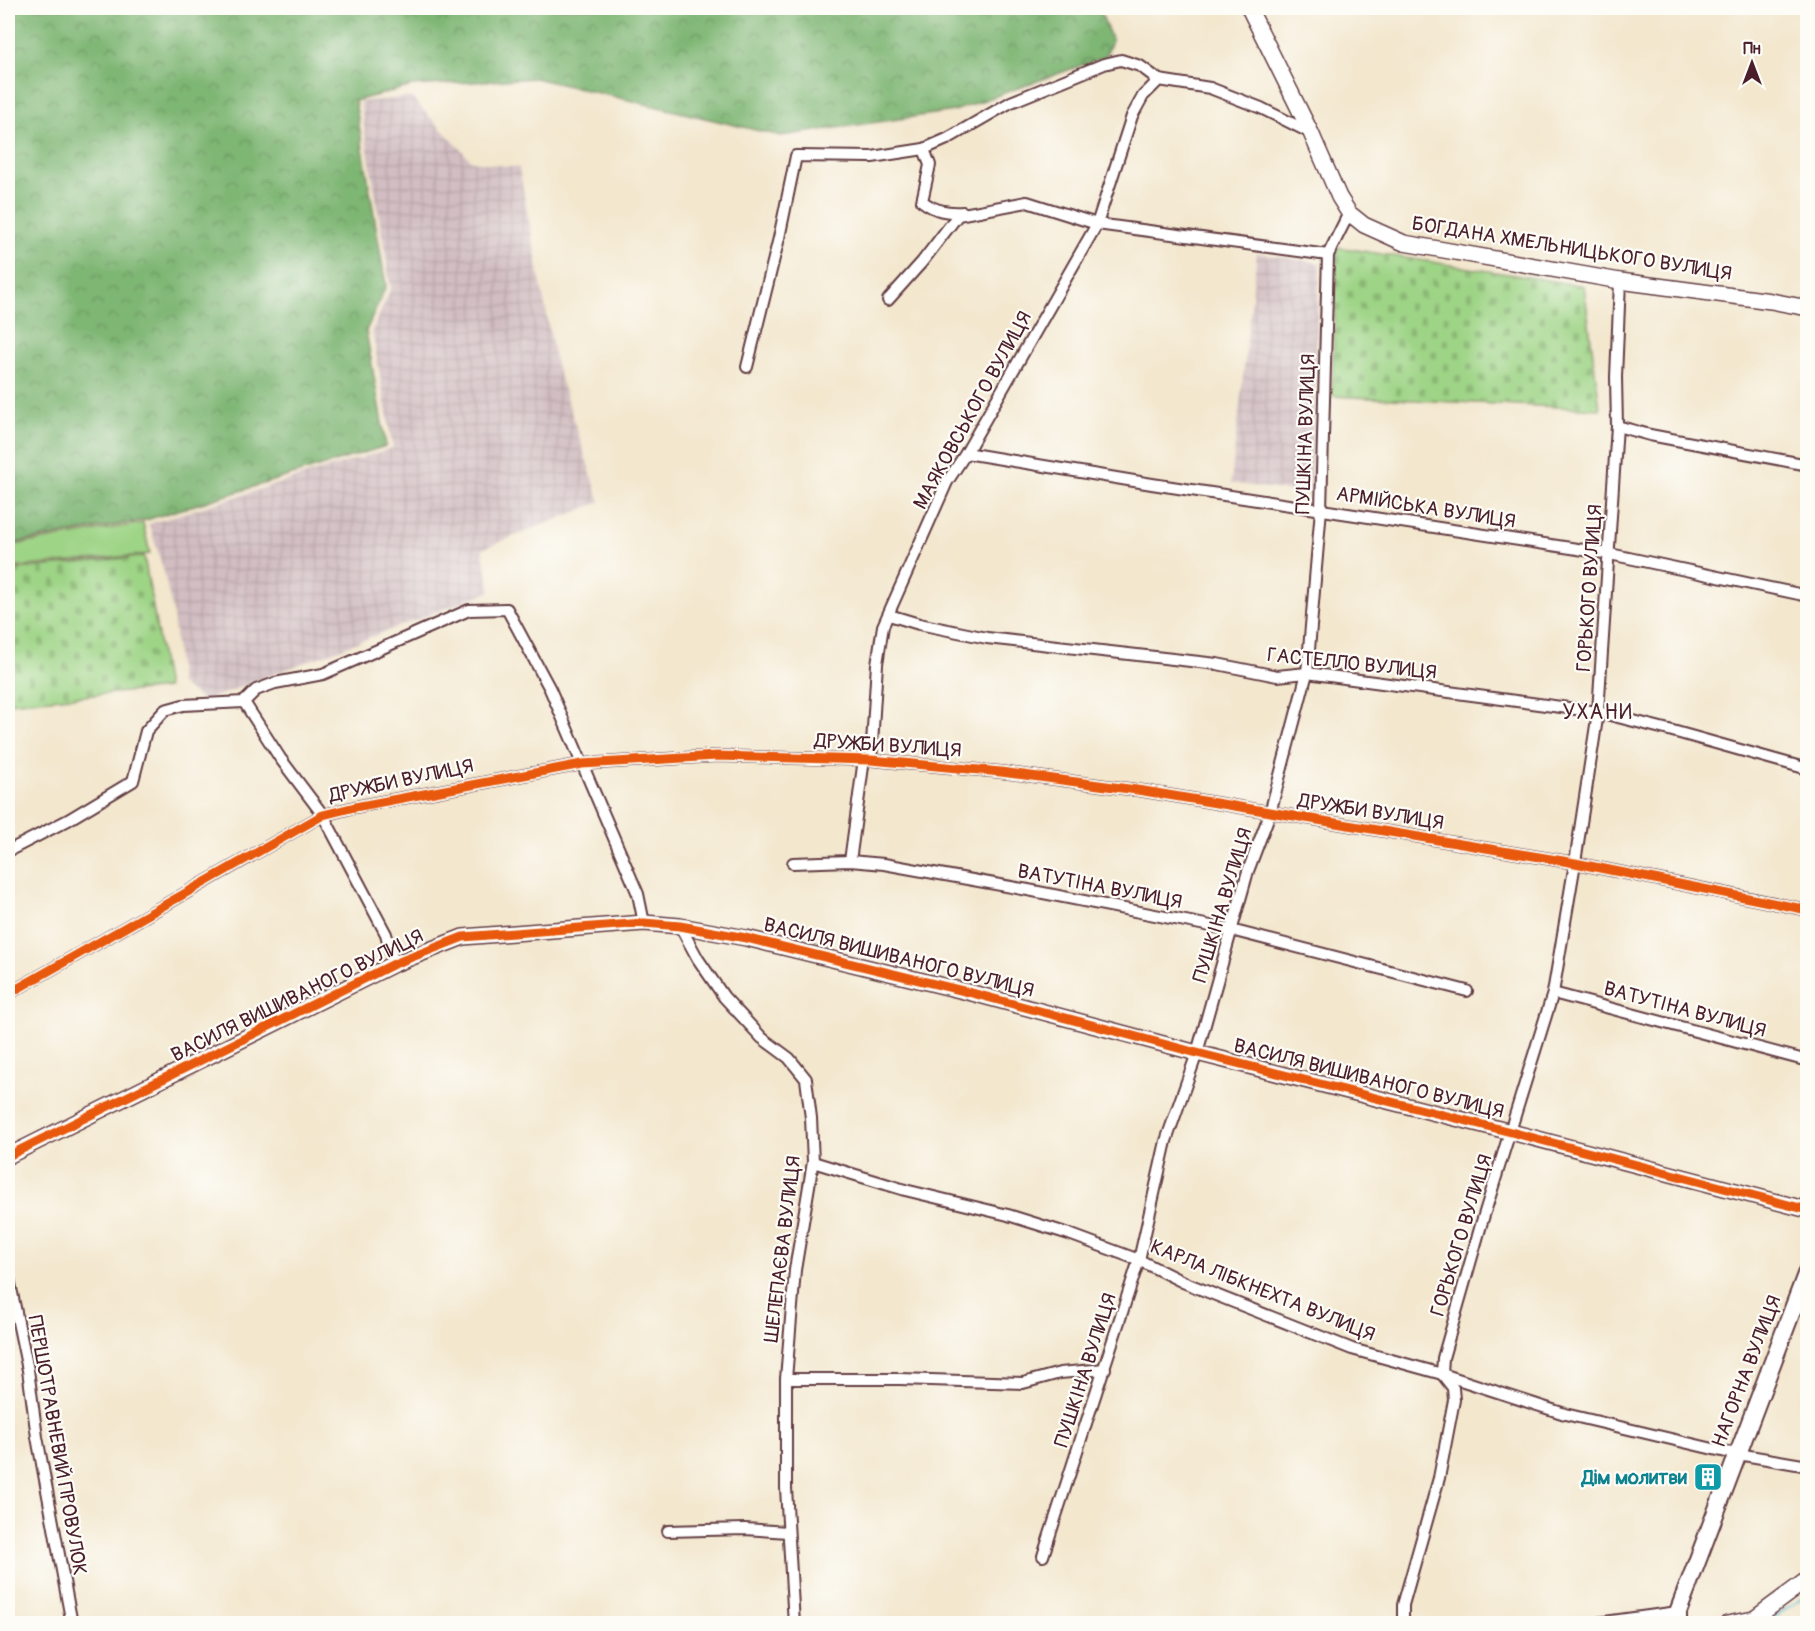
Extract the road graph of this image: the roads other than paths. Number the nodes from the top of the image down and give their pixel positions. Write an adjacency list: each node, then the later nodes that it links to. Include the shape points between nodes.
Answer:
1 (1249, 8): 3 (street, БОГДАНА ХМЕЛЬНИЦЬКОГО ВУЛИЦЯ)
2 (1159, 80): 3 (street, via 1210,88); 4 (street, via 1140,66 1121,60 1104,64 1011,102); 7 (street, МАЯКОВСЬКОГО ВУЛИЦЯ, via 1143,96 1132,116)
3 (1311, 133): 6 (street, БОГДАНА ХМЕЛЬНИЦЬКОГО ВУЛИЦЯ)
4 (924, 149): 5 (street, via 930,165 922,201 933,209 950,213); 12 (street, via 872,157 796,156)
5 (979, 210): 7 (street, via 1027,202); 10 (street, via 958,215)
6 (1349, 213): 8 (street, ПУШКІНА ВУЛИЦЯ); 9 (street, БОГДАНА ХМЕЛЬНИЦЬКОГО ВУЛИЦЯ, via 1364,225 1404,243)
7 (1097, 224): 8 (street); 14 (street, МАЯКОВСЬКОГО ВУЛИЦЯ)
8 (1328, 255): 16 (street, ПУШКІНА ВУЛИЦЯ)
9 (1620, 281): 11 (street, БОГДАНА ХМЕЛЬНИЦЬКОГО ВУЛИЦЯ); 13 (street, ГОРЬКОГО ВУЛИЦЯ)
10 (888, 300)
11 (1808, 308)
12 (747, 367)
13 (1617, 426): 15 (street); 17 (street, ГОРЬКОГО ВУЛИЦЯ)
14 (966, 453): 16 (street, АРМІЙСЬКА ВУЛИЦЯ); 19 (street, МАЯКОВСЬКОГО ВУЛИЦЯ, via 947,482)
15 (1808, 465)
16 (1321, 509): 17 (street, АРМІЙСЬКА ВУЛИЦЯ); 20 (street, ПУШКІНА ВУЛИЦЯ)
17 (1610, 554): 18 (street, АРМІЙСЬКА ВУЛИЦЯ); 22 (street, ГОРЬКОГО ВУЛИЦЯ)
18 (1808, 596)
19 (889, 615): 20 (street, ГАСТЕЛЛО ВУЛИЦЯ, via 987,638 1217,664 1277,676); 23 (street, МАЯКОВСЬКОГО ВУЛИЦЯ, via 883,626 877,664)
20 (1306, 673): 22 (street, ГАСТЕЛЛО ВУЛИЦЯ); 26 (street, ПУШКІНА ВУЛИЦЯ)
21 (244, 702): 24 (street, via 256,690 323,674 469,610 507,609 550,689); 27 (street); 28 (street, via 183,705 165,710 146,731 133,781)
22 (1598, 712): 25 (street, ГАСТЕЛЛО ВУЛИЦЯ); 31 (street, ГОРЬКОГО ВУЛИЦЯ)
23 (867, 760): 24 (street, ДРУЖБИ ВУЛИЦЯ, via 717,756); 26 (street, ДРУЖБИ ВУЛИЦЯ, via 1001,772); 29 (street, МАЯКОВСЬКОГО ВУЛИЦЯ)
24 (582, 764): 27 (street, ДРУЖБИ ВУЛИЦЯ); 33 (street, via 638,894)
25 (1808, 770)
26 (1270, 813): 31 (street, ДРУЖБИ ВУЛИЦЯ); 35 (street, ПУШКІНА ВУЛИЦЯ)
27 (323, 815): 36 (street, via 386,934); 39 (street, ДРУЖБИ ВУЛИЦЯ)
28 (8, 851)
29 (850, 861): 30 (street, ВАТУТІНА ВУЛИЦЯ); 35 (street, ВАТУТІНА ВУЛИЦЯ, via 1006,886)
30 (793, 863)
31 (1575, 863): 32 (street, ДРУЖБИ ВУЛИЦЯ); 38 (street, ГОРЬКОГО ВУЛИЦЯ)
32 (1808, 910)
33 (644, 923): 34 (street, ВАСИЛЯ ВИШИВАНОГО ВУЛИЦЯ); 36 (street, ВАСИЛЯ ВИШИВАНОГО ВУЛИЦЯ, via 463,937)
34 (680, 926): 40 (street, ВАСИЛЯ ВИШИВАНОГО ВУЛИЦЯ, via 746,938 972,993); 44 (street, ШЕЛЕПАЄВА ВУЛИЦЯ, via 724,997 806,1079)
35 (1231, 930): 37 (street, ВАТУТІНА ВУЛИЦЯ); 40 (street, ПУШКІНА ВУЛИЦЯ)
36 (394, 964): 43 (street, ВАСИЛЯ ВИШИВАНОГО ВУЛИЦЯ)
37 (1467, 990)
38 (1553, 993): 41 (street, ВАТУТІНА ВУЛИЦЯ); 42 (street, ГОРЬКОГО ВУЛИЦЯ)
39 (8, 994)
40 (1197, 1053): 42 (street, ВАСИЛЯ ВИШИВАНОГО ВУЛИЦЯ); 46 (street, ПУШКІНА ВУЛИЦЯ, via 1166,1141)
41 (1808, 1061)
42 (1511, 1132): 45 (street, ВАСИЛЯ ВИШИВАНОГО ВУЛИЦЯ); 50 (street, ГОРЬКОГО ВУЛИЦЯ, via 1452,1324)
43 (8, 1156)
44 (813, 1162): 46 (street, КАРЛА ЛІБКНЕХТА ВУЛИЦЯ, via 1008,1215); 51 (street, ШЕЛЕПАЄВА ВУЛИЦЯ, via 795,1270)
45 (1808, 1210)
46 (1139, 1260): 49 (street, ПУШКІНА ВУЛИЦЯ); 50 (street, КАРЛА ЛІБКНЕХТА ВУЛИЦЯ, via 1183,1282 1352,1349)
47 (1808, 1269): 52 (main road, НАГОРНА ВУЛИЦЯ)
48 (8, 1274): 60 (street, ПЕРШОТРАВНЕВИЙ ПРОВУЛОК)
49 (1105, 1369): 51 (street, via 1060,1373 1023,1383); 56 (street, ПУШКІНА ВУЛИЦЯ)
50 (1442, 1374): 52 (street, КАРЛА ЛІБКНЕХТА ВУЛИЦЯ, via 1565,1414); 62 (street, via 1454,1388 1455,1400 1439,1478 1403,1605)
51 (786, 1378): 55 (street, ШЕЛЕПАЄВА ВУЛИЦЯ)
52 (1737, 1454): 53 (street, КАРЛА ЛІБКНЕХТА ВУЛИЦЯ); 58 (main road, НАГОРНА ВУЛИЦЯ)
53 (1808, 1466)
54 (668, 1530): 55 (street)
55 (788, 1532): 61 (street, ШЕЛЕПАЄВА ВУЛИЦЯ)
56 (1043, 1556)
57 (1808, 1579): 59 (street)
58 (1678, 1618): 63 (street)
59 (1758, 1621): 64 (street)
60 (72, 1623)
61 (795, 1623)
62 (1403, 1623)
63 (1590, 1623)
64 (1727, 1623)

